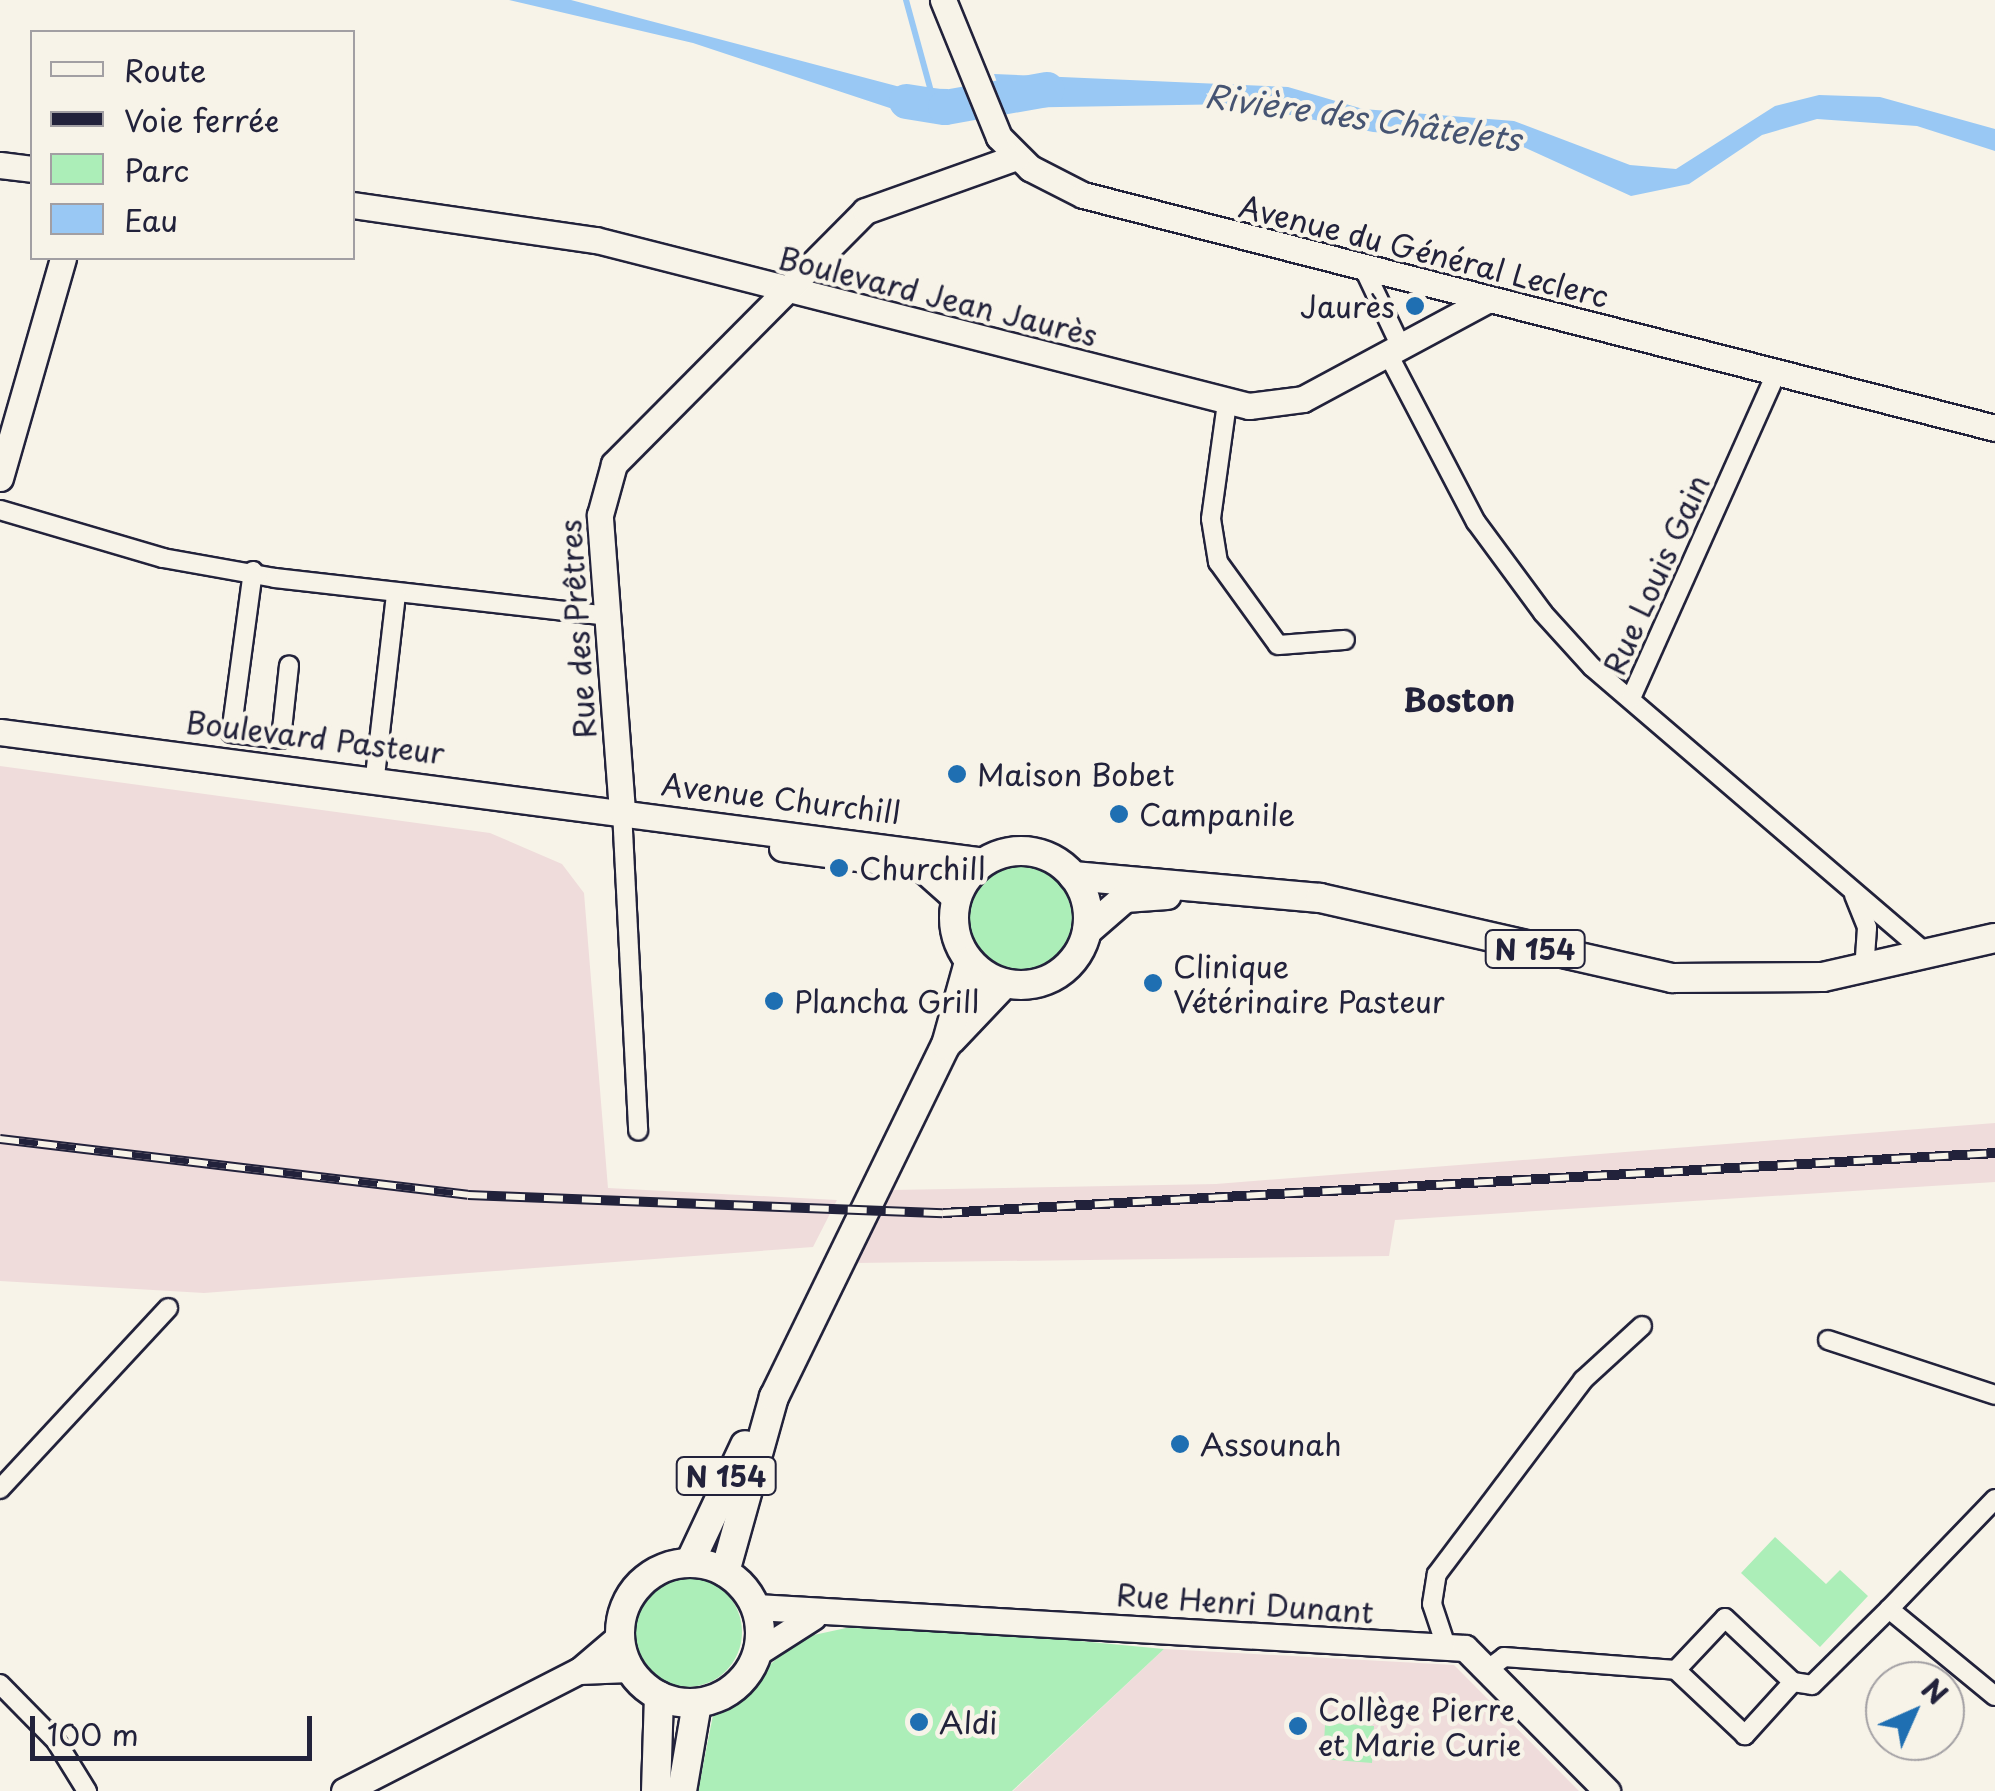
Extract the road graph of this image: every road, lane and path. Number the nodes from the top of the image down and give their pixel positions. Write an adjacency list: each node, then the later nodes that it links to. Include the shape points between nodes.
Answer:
1 (943, 0): 2 (street, Avenue du Général Leclerc, via 984,114)
2 (1017, 157): 7 (street, Avenue du Général Leclerc, via 1102,202); 8 (street, Rue des Prêtres, via 865,211)
3 (0, 165): 4 (street)
4 (30, 169)
5 (355, 205): 8 (street, Boulevard Jean Jaurès, via 596,240)
6 (62, 260): 14 (street)
7 (1364, 269): 9 (street, Avenue du Général Leclerc); 10 (street)
8 (782, 290): 12 (street, Boulevard Jean Jaurès); 19 (street, Rue des Prêtres, via 631,440 608,476 600,515)
9 (1486, 300): 10 (street, Boulevard Jean Jaurès); 11 (street, Avenue du Général Leclerc)
10 (1394, 351): 12 (street, Boulevard Jean Jaurès, via 1303,399); 22 (street, via 1476,522 1542,613)
11 (1776, 374): 13 (street, Avenue du Général Leclerc); 22 (street, Rue Louis Gain)
12 (1227, 403): 20 (street, via 1211,518 1218,562 1278,644)
13 (1995, 428)
14 (6, 436): 15 (street)
15 (0, 478)
16 (0, 510): 17 (street, via 163,558)
17 (253, 571): 18 (street); 21 (street, via 231,733 281,738)
18 (396, 594): 19 (street); 24 (street)
19 (608, 616): 25 (street, Rue des Prêtres)
20 (1346, 640)
21 (289, 665)
22 (1631, 698): 28 (street, Rue Louis Gain)
23 (0, 732): 24 (street, Boulevard Pasteur)
24 (376, 776): 25 (street, Boulevard Pasteur)
25 (622, 811): 26 (street, Avenue Churchill); 29 (street, Avenue Churchill, via 742,842 918,866); 38 (street, Rue des Prêtres)
26 (984, 861): 27 (main road, via 1032,852); 29 (main road)
27 (1074, 876): 30 (main road); 35 (main road, N 154, via 1303,895 1672,978)
28 (1848, 886): 33 (street, Rue Louis Gain); 35 (street, Rue Louis Gain, via 1866,928)
29 (956, 899): 34 (main road, via 955,932)
30 (1087, 930): 32 (main road, N 154, via 1115,903 1154,894 1358,922 1709,994 1862,986); 36 (main road, via 1057,976)
31 (1995, 938): 33 (main road, N 154)
32 (1995, 953)
33 (1930, 957): 35 (main road, N 154)
34 (969, 962): 36 (main road); 37 (main road, N 154)
35 (1864, 971)
36 (1004, 984): 37 (main road, N 154)
37 (946, 1044): 43 (main road, N 154)
38 (638, 1131)
39 (168, 1308): 44 (street)
40 (1642, 1326): 52 (street, via 1582,1380 1437,1574 1432,1604)
41 (1828, 1340): 42 (street)
42 (1995, 1395)
43 (774, 1396): 46 (main road, N 154, via 728,1472); 47 (main road, N 154)
44 (0, 1489)
45 (1995, 1499): 49 (street)
46 (690, 1562): 47 (main road); 51 (main road, via 648,1576 627,1603)
47 (725, 1572): 48 (main road)
48 (756, 1607): 50 (street, Rue Henri Dunant); 53 (main road)
49 (1890, 1609): 58 (street, via 1812,1685); 61 (street)
50 (818, 1615): 52 (street, Rue Henri Dunant, via 886,1611); 53 (street)
51 (620, 1636): 54 (main road); 57 (street)
52 (1447, 1649): 55 (street, Rue Henri Dunant, via 1465,1648)
53 (758, 1652): 62 (main road, via 735,1687)
54 (630, 1669): 57 (street); 60 (main road)
55 (1487, 1670): 56 (street, via 1504,1657); 67 (street, Rue Henri Dunant)
56 (1676, 1670): 58 (street, via 1726,1618); 58 (street, via 1745,1735)
57 (579, 1671): 64 (street)
58 (1793, 1682)
59 (0, 1684): 63 (street, via 56,1741)
60 (658, 1696): 62 (main road); 65 (main road)
61 (1995, 1696)
62 (697, 1703): 66 (main road)
63 (87, 1791)
64 (344, 1791)
65 (656, 1791)
66 (682, 1791)
67 (1607, 1791)

